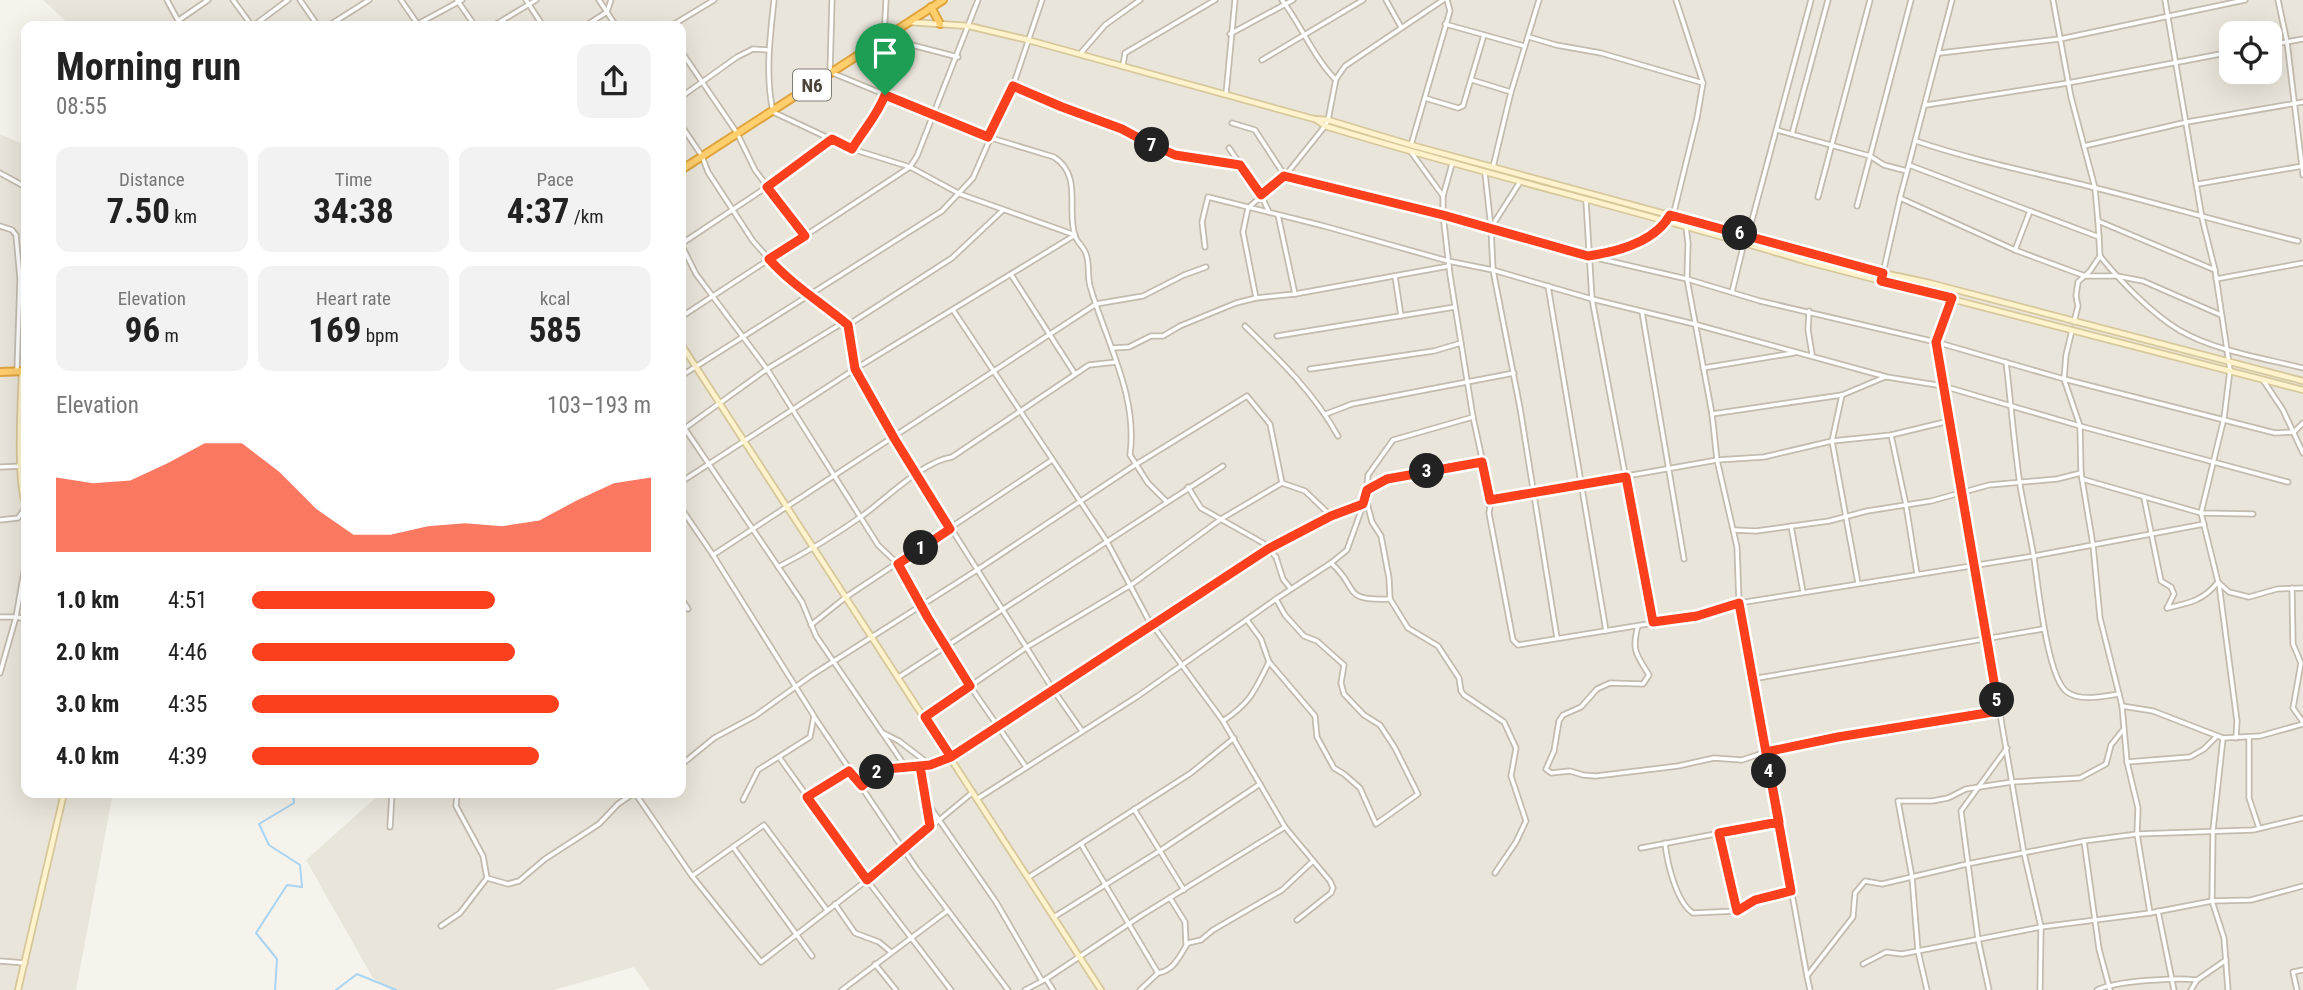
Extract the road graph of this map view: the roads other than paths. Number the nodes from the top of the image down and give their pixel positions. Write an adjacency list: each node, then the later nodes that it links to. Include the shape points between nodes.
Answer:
1 (167, 0): 43 (street)
2 (208, 0): 43 (street)
3 (233, 0): 44 (street)
4 (288, 0): 45 (street)
5 (300, 0): 46 (street)
6 (369, 0): 47 (street)
7 (401, 0): 48 (street)
8 (526, 0): 39 (street)
9 (537, 0): 39 (street)
10 (599, 0): 41 (street)
11 (611, 0): 41 (street)
12 (714, 0): 55 (street)
13 (774, 0): 72 (street)
14 (832, 0): 81 (street)
15 (886, 0): 64 (street)
16 (943, 0): 40 (highway, N6)
17 (978, 0): 59 (street)
18 (1042, 0): 68 (street)
19 (1140, 0): 75 (street, via 1105,25)
20 (1214, 0): 80 (street, via 1125,53)
21 (1235, 0): 61 (street)
22 (1293, 0): 38 (street)
23 (1363, 0): 62 (street)
24 (1386, 0): 60 (street)
25 (1445, 0): 58 (street, via 1450,11); 60 (street)
26 (1539, 0): 65 (street)
27 (1676, 0): 85 (street)
28 (1828, 0): 104 (street)
29 (1870, 0): 109 (street)
30 (1911, 0): 115 (street)
31 (1952, 0): 73 (street)
32 (2053, 0): 66 (street)
33 (2165, 0): 42 (street)
34 (2245, 0): 42 (street)
35 (2278, 0): 69 (street)
36 (459, 1): 49 (street); 50 (street)
37 (1810, 1): 101 (street)
38 (1284, 2): 61 (street); 62 (street)
39 (529, 5): 51 (street); 52 (street)
40 (931, 7): 56 (highway, N6); 57 (highway)
41 (607, 12): 53 (street); 54 (street)
42 (2168, 15): 66 (street); 79 (street)
43 (179, 20)
44 (249, 21)
45 (260, 21)
46 (315, 21)
47 (336, 21)
48 (414, 21)
49 (423, 21)
50 (472, 21)
51 (502, 21)
52 (540, 21)
53 (593, 21)
54 (613, 21)
55 (679, 21)
56 (907, 22): 57 (main road); 64 (highway, N6)
57 (940, 24): 59 (main road)
58 (1446, 24): 63 (street); 92 (street)
59 (969, 26): 68 (main road); 76 (street)
60 (1401, 27): 82 (street, via 1345,65)
61 (1230, 34): 90 (street)
62 (1306, 35): 78 (street); 82 (street)
63 (1484, 35): 71 (street); 83 (street)
64 (886, 36): 76 (street); 81 (highway, N6)
65 (1529, 37): 71 (street); 85 (street, via 1601,52)
66 (2060, 39): 73 (street); 86 (street)
67 (2303, 39): 69 (street)
68 (1028, 40): 75 (main road); 87 (street)
69 (2287, 42): 70 (street); 94 (street)
70 (2282, 43)
71 (1525, 46): 88 (street)
72 (768, 50): 84 (street, via 752,49); 96 (street)
73 (1940, 53): 95 (street)
74 (2219, 53): 79 (street)
75 (1080, 54): 80 (main road)
76 (958, 57): 97 (street)
77 (686, 58): 84 (street)
78 (1262, 60)
79 (2176, 61): 86 (street); 98 (street)
80 (1123, 65): 90 (main road)
81 (830, 72): 91 (street); 96 (highway, N6)
82 (1336, 79): 100 (street)
83 (1472, 80): 88 (street); 92 (street, via 1463,106 1458,108)
84 (702, 81): 89 (street); 103 (street)
85 (1703, 83): 146 (street)
86 (2068, 83): 95 (street); 110 (street)
87 (1013, 86): 105 (street); 117 (street, via 1175,155)
88 (1511, 92): 121 (street)
89 (686, 93)
90 (1226, 94): 100 (main road)
91 (885, 95): 97 (street); 112 (street)
92 (1424, 98): 108 (street)
93 (2303, 102): 94 (street)
94 (2293, 103): 98 (street); 118 (street)
95 (1926, 105): 107 (street)
96 (773, 112): 103 (highway, N6); 106 (street)
97 (933, 115): 105 (street); 120 (street)
98 (2187, 122): 110 (street); 129 (street)
99 (1232, 123): 126 (street, via 1255,130)
100 (1327, 123): 108 (main road); 113 (main road); 126 (street)
101 (1776, 130): 104 (street); 155 (street)
102 (686, 132): 114 (street)
103 (737, 133): 114 (highway, N6); 130 (street)
104 (1792, 134): 109 (street)
105 (988, 137): 132 (street, via 972,178); 154 (street, via 1062,162 1073,194)
106 (832, 139): 112 (street); 130 (street)
107 (1916, 141): 122 (street); 131 (street)
108 (1412, 145): 121 (main road)
109 (1831, 146): 115 (street); 135 (street)
110 (2084, 146): 131 (street)
111 (1229, 148): 117 (street)
112 (852, 149): 120 (street)
113 (1411, 152): 116 (main road); 134 (street)
114 (702, 156): 119 (highway, N6); 140 (street)
115 (1870, 156): 122 (street, via 1884,165); 138 (street)
116 (1452, 164): 124 (main road); 134 (street)
117 (1240, 165): 133 (street)
118 (2303, 166): 125 (street); 129 (street)
119 (686, 167)
120 (910, 167): 132 (street); 156 (street)
121 (1493, 167): 146 (main road)
122 (1908, 168): 136 (street); 142 (street)
123 (0, 173): 128 (street)
124 (1485, 173): 127 (main road); 152 (street)
125 (2303, 175)
126 (1284, 176): 133 (street); 145 (street)
127 (1520, 183): 137 (main road); 152 (street)
128 (21, 184)
129 (2197, 184): 147 (street)
130 (767, 187): 140 (street); 156 (street)
131 (2095, 188): 147 (street); 149 (street)
132 (960, 194): 141 (street); 183 (street, via 942,211)
133 (1261, 195): 139 (street); 143 (street)
134 (1443, 196): 145 (street)
135 (1818, 197)
136 (1900, 198): 162 (street); 172 (street)
137 (1586, 201): 150 (main road); 164 (street)
138 (1857, 206)
139 (1248, 208): 143 (street); 161 (street, via 1208,197 1202,222); 186 (street, via 1242,232)
140 (734, 209): 158 (street); 166 (street)
141 (1003, 210): 154 (street); 200 (street, via 952,258)
142 (2030, 211): 157 (street); 162 (street)
143 (1270, 213): 144 (street)
144 (1278, 215): 168 (street); 184 (street)
145 (1443, 215): 152 (street); 168 (street)
146 (1671, 215): 148 (main road); 150 (street)
147 (2202, 218): 159 (street); 171 (street)
148 (1685, 219): 153 (street); 155 (main road)
149 (2098, 221): 157 (street); 171 (street)
150 (1666, 222): 153 (main road); 164 (street, via 1647,237 1613,252)
151 (0, 226): 199 (street, via 16,235)
152 (1491, 228): 164 (street); 170 (street)
153 (1686, 228): 160 (main road); 177 (street)
154 (1075, 235): 173 (street); 189 (street, via 1086,254)
155 (1748, 235): 172 (main road)
156 (805, 236): 166 (street)
157 (2099, 237): 165 (street)
158 (686, 241)
159 (2298, 241)
160 (1745, 242): 179 (main road); 182 (street)
161 (1205, 247)
162 (2015, 250): 175 (street)
163 (686, 254): 185 (street)
164 (1588, 256): 177 (street); 188 (street)
165 (2099, 256): 175 (street); 176 (street)
166 (769, 259): 183 (street); 185 (street)
167 (2303, 263): 178 (street)
168 (1449, 264): 170 (street); 174 (street); 190 (street)
169 (1206, 267): 189 (street, via 1143,296)
170 (1493, 270): 180 (street); 227 (street)
171 (2215, 270): 178 (street)
172 (1883, 273): 179 (main road); 181 (main road)
173 (1011, 275): 191 (street); 203 (street)
174 (1395, 276): 184 (street); 196 (street)
175 (2085, 276): 176 (street); 197 (street, via 2078,282)
176 (2117, 276): 195 (street, via 2143,281); 209 (street, via 2178,329)
177 (1687, 279): 182 (street); 198 (street)
178 (2216, 279): 195 (street)
179 (1881, 281): 187 (main road)
180 (1548, 286): 188 (street); 276 (street)
181 (1955, 290): 187 (street); 197 (main road)
182 (1732, 292): 192 (street)
183 (812, 295): 200 (street); 204 (street)
184 (1295, 295): 186 (street)
185 (713, 297): 194 (street); 204 (street)
186 (1256, 298): 208 (street, via 1163,336)
187 (1952, 298): 202 (main road); 206 (street)
188 (1592, 299): 193 (street); 270 (street)
189 (1096, 304): 203 (street); 208 (street)
190 (1455, 307): 196 (street); 207 (street)
191 (953, 310): 220 (street); 226 (street)
192 (1809, 311): 206 (street); 212 (street)
193 (1642, 312): 198 (street); 266 (street)
194 (686, 314)
195 (2221, 315): 209 (street)
196 (1401, 316): 205 (street)
197 (2074, 322): 213 (main road)
198 (1694, 324): 211 (street); 217 (street)
199 (21, 325)
200 (848, 325): 219 (street, via 839,325); 220 (street)
201 (1245, 326): 241 (street, via 1296,376)
202 (2072, 330): 222 (main road); 231 (street)
203 (1051, 334): 226 (street); 228 (street)
204 (743, 336): 216 (street); 219 (street)
205 (1277, 336)
206 (1936, 342): 215 (street); 234 (street)
207 (1461, 343): 221 (street); 233 (street)
208 (1112, 348): 214 (street)
209 (2228, 348): 213 (street); 218 (street)
210 (686, 352): 216 (main road)
211 (1797, 352): 212 (street); 217 (street)
212 (1813, 355): 229 (street)
213 (2228, 361): 222 (street); 232 (main road)
214 (1116, 362): 228 (street, via 1089,365); 262 (street, via 1130,403 1130,455)
215 (2006, 362): 231 (street); 238 (street)
216 (695, 366): 225 (street); 237 (main road)
217 (1703, 368): 242 (street)
218 (2303, 368)
219 (767, 369): 237 (street); 239 (street)
220 (855, 369): 239 (street); 253 (street)
221 (1310, 369)
222 (2230, 370): 230 (main road); 244 (street)
223 (21, 371): 224 (highway)
224 (0, 372)
225 (686, 372)
226 (993, 372): 240 (street); 253 (street)
227 (1514, 373): 233 (street); 279 (street)
228 (1075, 374): 240 (street)
229 (1887, 377): 234 (street); 236 (street)
230 (2262, 378): 235 (main road); 249 (street)
231 (2064, 379): 244 (street); 247 (street)
232 (2303, 381)
233 (1467, 382): 241 (street, via 1352,404); 243 (street)
234 (1943, 386): 238 (street); 245 (street)
235 (2303, 390)
236 (1842, 395): 242 (street); 255 (street)
237 (718, 402): 248 (street); 254 (main road)
238 (2012, 407): 247 (street); 275 (street)
239 (793, 409): 254 (street); 269 (street)
240 (1020, 410): 257 (street); 268 (street)
241 (1326, 414): 252 (street)
242 (1712, 414): 258 (street)
243 (1473, 417): 259 (street); 278 (street, via 1394,440 1368,475)
244 (2224, 418): 249 (street, via 2275,433); 260 (street)
245 (1949, 421): 251 (street); 280 (street)
246 (2303, 423): 249 (street)
247 (2080, 426): 260 (street); 267 (street)
248 (686, 428)
249 (2294, 432): 256 (street)
250 (686, 434): 261 (street)
251 (1891, 435): 255 (street); 286 (street)
252 (1338, 436)
253 (894, 438): 268 (street); 269 (street)
254 (744, 441): 261 (street); 287 (main road)
255 (1832, 441): 258 (street, via 1764,457); 294 (street)
256 (2303, 453)
257 (1052, 460): 285 (street); 300 (street)
258 (1717, 460): 266 (street); 301 (street)
259 (1482, 462): 278 (street, via 1387,479); 282 (street)
260 (2214, 463): 273 (street); 288 (street)
261 (709, 464): 271 (street); 299 (street)
262 (1135, 465): 274 (street, via 1247,396 1269,424); 283 (street); 285 (street)
263 (21, 466): 265 (street)
264 (1223, 466): 277 (street)
265 (0, 467)
266 (1670, 469): 270 (street); 309 (street)
267 (2081, 473): 272 (street); 275 (street)
268 (918, 474): 293 (street); 300 (street)
269 (836, 477): 287 (street); 293 (street)
270 (1626, 477): 276 (street); 336 (street)
271 (686, 479)
272 (2082, 479): 281 (street); 304 (street)
273 (2288, 482)
274 (1282, 483): 292 (street, via 1305,491); 295 (street)
275 (2020, 484): 280 (street); 308 (street)
276 (1580, 485): 279 (street); 341 (street)
277 (1188, 487): 283 (street); 295 (street, via 1201,508)
278 (1367, 490): 284 (street)
279 (1534, 491): 282 (street); 343 (street)
280 (1962, 491): 286 (street); 312 (street)
281 (2144, 498): 288 (street); 302 (street)
282 (1490, 500): 343 (street, via 1513,640 1518,645)
283 (1166, 501): 303 (street)
284 (1366, 501): 292 (street); 311 (street, via 1347,550); 326 (street, via 1381,536)
285 (1081, 502): 303 (street); 314 (street)
286 (1906, 505): 294 (street); 315 (street)
287 (786, 506): 299 (street); 305 (main road)
288 (2201, 513): 289 (street); 297 (street)
289 (2253, 514)
290 (21, 515): 296 (street)
291 (686, 515): 307 (street)
292 (1331, 516): 306 (street)
293 (860, 517): 305 (street); 310 (street, via 878,545)
294 (1846, 517): 298 (street); 317 (street)
295 (1221, 519): 306 (street); 318 (street)
296 (0, 520)
297 (2204, 524): 302 (street); 316 (street)
298 (1791, 526): 301 (street); 323 (street)
299 (752, 528): 307 (street); 313 (street)
300 (950, 529): 310 (street); 314 (street)
301 (1734, 530): 327 (street)
302 (2150, 534): 304 (street); 316 (street, via 2161,581 2174,594 2168,608 2196,602)
303 (1106, 540): 318 (street); 331 (street)
304 (2093, 545): 308 (street); 356 (street, via 2100,618)
305 (814, 548): 313 (street); 324 (main road)
306 (1268, 549): 322 (street); 338 (street)
307 (713, 555): 354 (street)
308 (2034, 556): 312 (street); 340 (street)
309 (1684, 559)
310 (898, 564): 324 (street); 328 (street)
311 (1331, 564): 322 (street); 326 (street, via 1357,596)
312 (1975, 566): 315 (street); 344 (street)
313 (778, 567): 337 (street, via 802,602)
314 (977, 570): 328 (street); 331 (street)
315 (1917, 575): 317 (street)
316 (2218, 582): 320 (street, via 2229,592 2249,597); 371 (street)
317 (1858, 583): 323 (street)
318 (1131, 585): 338 (street); 346 (street)
319 (21, 588): 333 (street)
320 (2292, 588): 321 (street); 362 (street, via 2293,644 2301,663 2292,708)
321 (2303, 588)
322 (1291, 589): 325 (street)
323 (1804, 592): 327 (street)
324 (846, 597): 337 (street); 342 (main road)
325 (1276, 599): 335 (street); 348 (street, via 1304,636 1317,641 1344,665 1344,694 1380,725 1418,794 1376,824 1360,788 1334,768 1317,737 1315,716)
326 (1390, 599): 418 (street, via 1408,628 1437,646 1459,678 1464,695 1504,722 1516,748 1511,776 1526,821)
327 (1739, 603): 336 (street, via 1697,616); 352 (street)
328 (920, 605): 342 (street); 345 (street)
329 (686, 606): 330 (street)
330 (688, 609)
331 (1002, 609): 345 (street); 346 (street)
332 (0, 617): 333 (street)
333 (16, 617): 334 (street); 350 (street)
334 (21, 618)
335 (1247, 620): 348 (street, via 1261,639); 349 (street)
336 (1653, 622): 339 (street)
337 (811, 625): 347 (street)
338 (1153, 626): 349 (street); 355 (street)
339 (1638, 626): 341 (street); 373 (street, via 1634,648 1649,675 1647,680 1643,684 1610,683 1597,689 1581,707 1563,715 1546,769 1596,776 1714,758 1742,760)
340 (2043, 629): 344 (street); 356 (street, via 2066,691 2091,698)
341 (1606, 631): 343 (street)
342 (872, 636): 347 (street); 351 (main road)
343 (1557, 638)
344 (1987, 640): 352 (street); 358 (street)
345 (946, 646): 351 (street); 353 (street)
346 (1027, 647): 353 (street); 355 (street)
347 (834, 661): 354 (street); 366 (street)
348 (1269, 662): 361 (street, via 1244,707)
349 (1184, 666): 361 (street); 365 (street)
350 (0, 673)
351 (899, 677): 360 (main road)
352 (1752, 680): 373 (street)
353 (970, 686): 360 (street); 363 (street)
354 (796, 687): 359 (street); 376 (street)
355 (1054, 691): 363 (street); 365 (street)
356 (2119, 694): 357 (street)
357 (2122, 706): 364 (street); 367 (street, via 2153,711)
358 (1999, 711): 372 (street); 373 (street)
359 (814, 716): 374 (street, via 810,737); 382 (street)
360 (925, 717): 375 (main road)
361 (1223, 721): 369 (street)
362 (2303, 723): 368 (street)
363 (998, 727): 375 (street); 381 (street)
364 (2124, 728): 377 (street); 383 (street, via 2111,745 2106,764 2086,776)
365 (1082, 731): 381 (street)
366 (882, 733): 378 (street); 380 (street)
367 (2217, 736): 370 (street); 377 (street, via 2190,757)
368 (2249, 737): 371 (street); 404 (street, via 2249,797)
369 (1234, 738): 384 (street); 397 (street, via 1191,773)
370 (2223, 738): 371 (street); 405 (street)
371 (2236, 738)
372 (2007, 748): 383 (street); 386 (street)
373 (1766, 752): 400 (street)
374 (779, 757): 388 (street); 395 (street, via 758,770)
375 (951, 757): 378 (street); 387 (main road)
376 (686, 761)
377 (2127, 762): 407 (street, via 2138,808)
378 (930, 765): 379 (street)
379 (920, 766): 380 (street); 396 (street)
380 (905, 767): 385 (street, via 880,771)
381 (1026, 767): 394 (street)
382 (849, 771): 385 (street); 388 (street)
383 (2012, 782): 386 (street); 415 (street)
384 (1260, 784): 403 (street); 414 (street)
385 (862, 786): 413 (street)
386 (1977, 788): 417 (street, via 1961,811); 421 (street, via 1932,801 1898,801)
387 (973, 792): 394 (main road); 399 (street)
388 (807, 797): 423 (street)
389 (63, 798): 452 (main road)
390 (391, 798): 402 (street)
391 (457, 798): 422 (street, via 456,806 483,856)
392 (627, 798): 422 (street, via 519,881 508,884)
393 (638, 798): 419 (street)
394 (978, 799): 420 (main road)
395 (743, 800)
396 (928, 804): 399 (street); 401 (street)
397 (1134, 809): 410 (street); 414 (street)
398 (2303, 818): 404 (street)
399 (938, 820): 401 (street); 458 (street)
400 (1779, 822): 406 (street); 427 (street)
401 (930, 826): 413 (street)
402 (390, 827)
403 (1285, 827): 416 (street); 426 (street)
404 (2259, 828): 405 (street)
405 (2213, 830): 407 (street); 429 (street)
406 (1719, 833): 409 (street); 433 (street)
407 (2137, 834): 408 (street); 435 (street)
408 (2084, 841): 415 (street); 438 (street)
409 (1665, 843): 412 (street); 433 (street, via 1668,867 1688,910 1699,914)
410 (1081, 844): 420 (street); 424 (street)
411 (733, 847): 419 (street); 431 (street, via 764,825); 442 (street)
412 (1641, 848)
413 (904, 850): 423 (street); 432 (street)
414 (1161, 850): 424 (street); 426 (street)
415 (2024, 853): 417 (street); 441 (street)
416 (1313, 861): 437 (street, via 1333,888); 445 (street, via 1282,890)
417 (1968, 864): 421 (street); 444 (street)
418 (1495, 873)
419 (692, 876): 442 (street, via 761,962)
420 (1029, 877): 436 (main road)
421 (1912, 877): 446 (street); 457 (street, via 1861,883 1855,893 1853,917)
422 (487, 878): 440 (street, via 460,913)
423 (867, 880): 430 (street); 443 (street)
424 (1105, 886): 436 (street); 439 (street)
425 (2303, 886): 429 (street, via 2251,900)
426 (1184, 890): 428 (street)
427 (1791, 891): 433 (street, via 1755,900); 457 (street)
428 (1170, 898): 439 (street); 445 (street, via 1185,922)
429 (2212, 901): 434 (street); 450 (street)
430 (835, 904): 431 (street); 447 (street, via 855,933)
431 (827, 910): 442 (street)
432 (947, 911): 443 (street); 466 (street)
433 (1737, 911)
434 (2158, 911): 435 (street); 459 (street)
435 (2150, 913): 438 (street)
436 (1054, 917): 449 (main road)
437 (1297, 920)
438 (2094, 920): 441 (street); 461 (street)
439 (1128, 925): 449 (street); 456 (street)
440 (441, 926)
441 (2040, 927): 444 (street); 474 (street)
442 (796, 934): 448 (street)
443 (912, 937): 447 (street); 465 (street)
444 (1978, 939): 446 (street); 473 (street)
445 (1186, 946): 456 (street, via 1178,961)
446 (1918, 951): 454 (street, via 1886,951); 472 (street)
447 (891, 952): 453 (street)
448 (812, 956)
449 (1079, 957): 458 (street); 469 (main road)
450 (2226, 960): 460 (street); 478 (street)
451 (0, 961): 452 (street)
452 (25, 963): 462 (main road)
453 (875, 964): 463 (street); 464 (street)
454 (1863, 964)
455 (2303, 970): 479 (street, via 2293,972)
456 (1158, 973): 470 (street)
457 (1807, 976): 471 (street)
458 (1044, 980): 467 (street); 468 (street)
459 (2171, 980): 460 (street); 461 (street); 476 (street)
460 (2197, 980): 477 (street)
461 (2110, 987): 475 (street)
462 (18, 990)
463 (842, 990)
464 (896, 990)
465 (951, 990)
466 (1008, 990)
467 (1025, 990)
468 (1053, 990)
469 (1101, 990)
470 (1140, 990)
471 (1810, 990)
472 (1927, 990)
473 (1989, 990)
474 (2040, 990)
475 (2097, 990)
476 (2174, 990)
477 (2191, 990)
478 (2228, 990)
479 (2297, 990)

